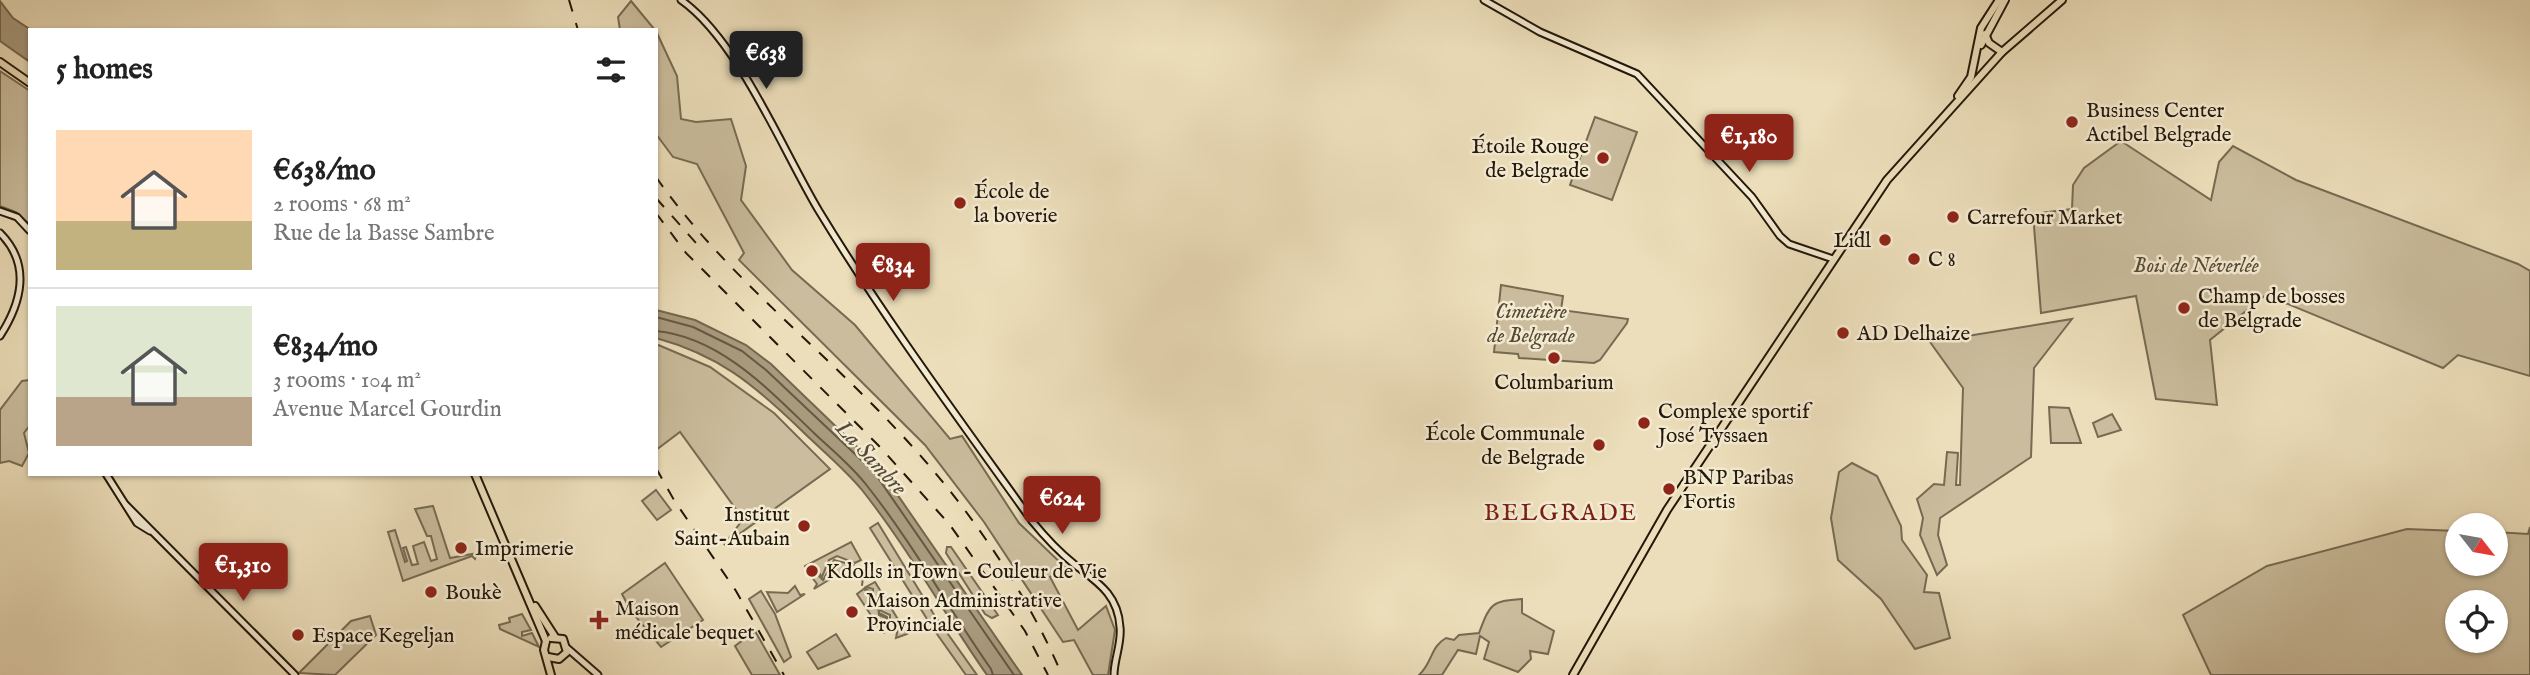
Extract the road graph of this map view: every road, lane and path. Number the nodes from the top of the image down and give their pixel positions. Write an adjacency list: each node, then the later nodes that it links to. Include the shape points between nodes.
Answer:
1 (681, 0): 29 (street, via 706,20 727,46 818,210 887,317 1032,521 1111,596 1121,632)
2 (1483, 0): 15 (street, via 1541,32 1637,74 1752,197 1780,236 1789,244)
3 (1999, 0): 6 (main road)
4 (2005, 0): 6 (main road)
5 (2062, 0): 7 (main road)
6 (1983, 31): 7 (main road, via 1989,43); 9 (main road); 11 (main road, via 1971,77)
7 (2002, 52): 9 (main road)
8 (0, 62): 10 (main road)
9 (1974, 81): 11 (main road)
10 (28, 82)
11 (1957, 100): 15 (main road, via 1887,180)
12 (0, 211): 13 (street, via 17,217)
13 (28, 229)
14 (0, 233): 16 (street, via 14,249 21,267 17,305)
15 (1833, 259): 30 (main road, via 1667,510)
16 (0, 336)
17 (107, 476): 26 (street, via 137,523 153,533)
18 (478, 476): 20 (main road, via 539,615)
19 (478, 476): 21 (main road)
20 (555, 637): 21 (main road); 22 (main road, via 563,639)
21 (547, 642): 23 (main road, via 544,650)
22 (567, 648): 24 (main road); 25 (street)
23 (548, 657): 24 (main road); 27 (main road)
24 (560, 658): 25 (street); 27 (main road)
25 (580, 660): 28 (street)
26 (295, 675)
27 (552, 675)
28 (598, 675)
29 (1114, 675)
30 (1573, 675)

